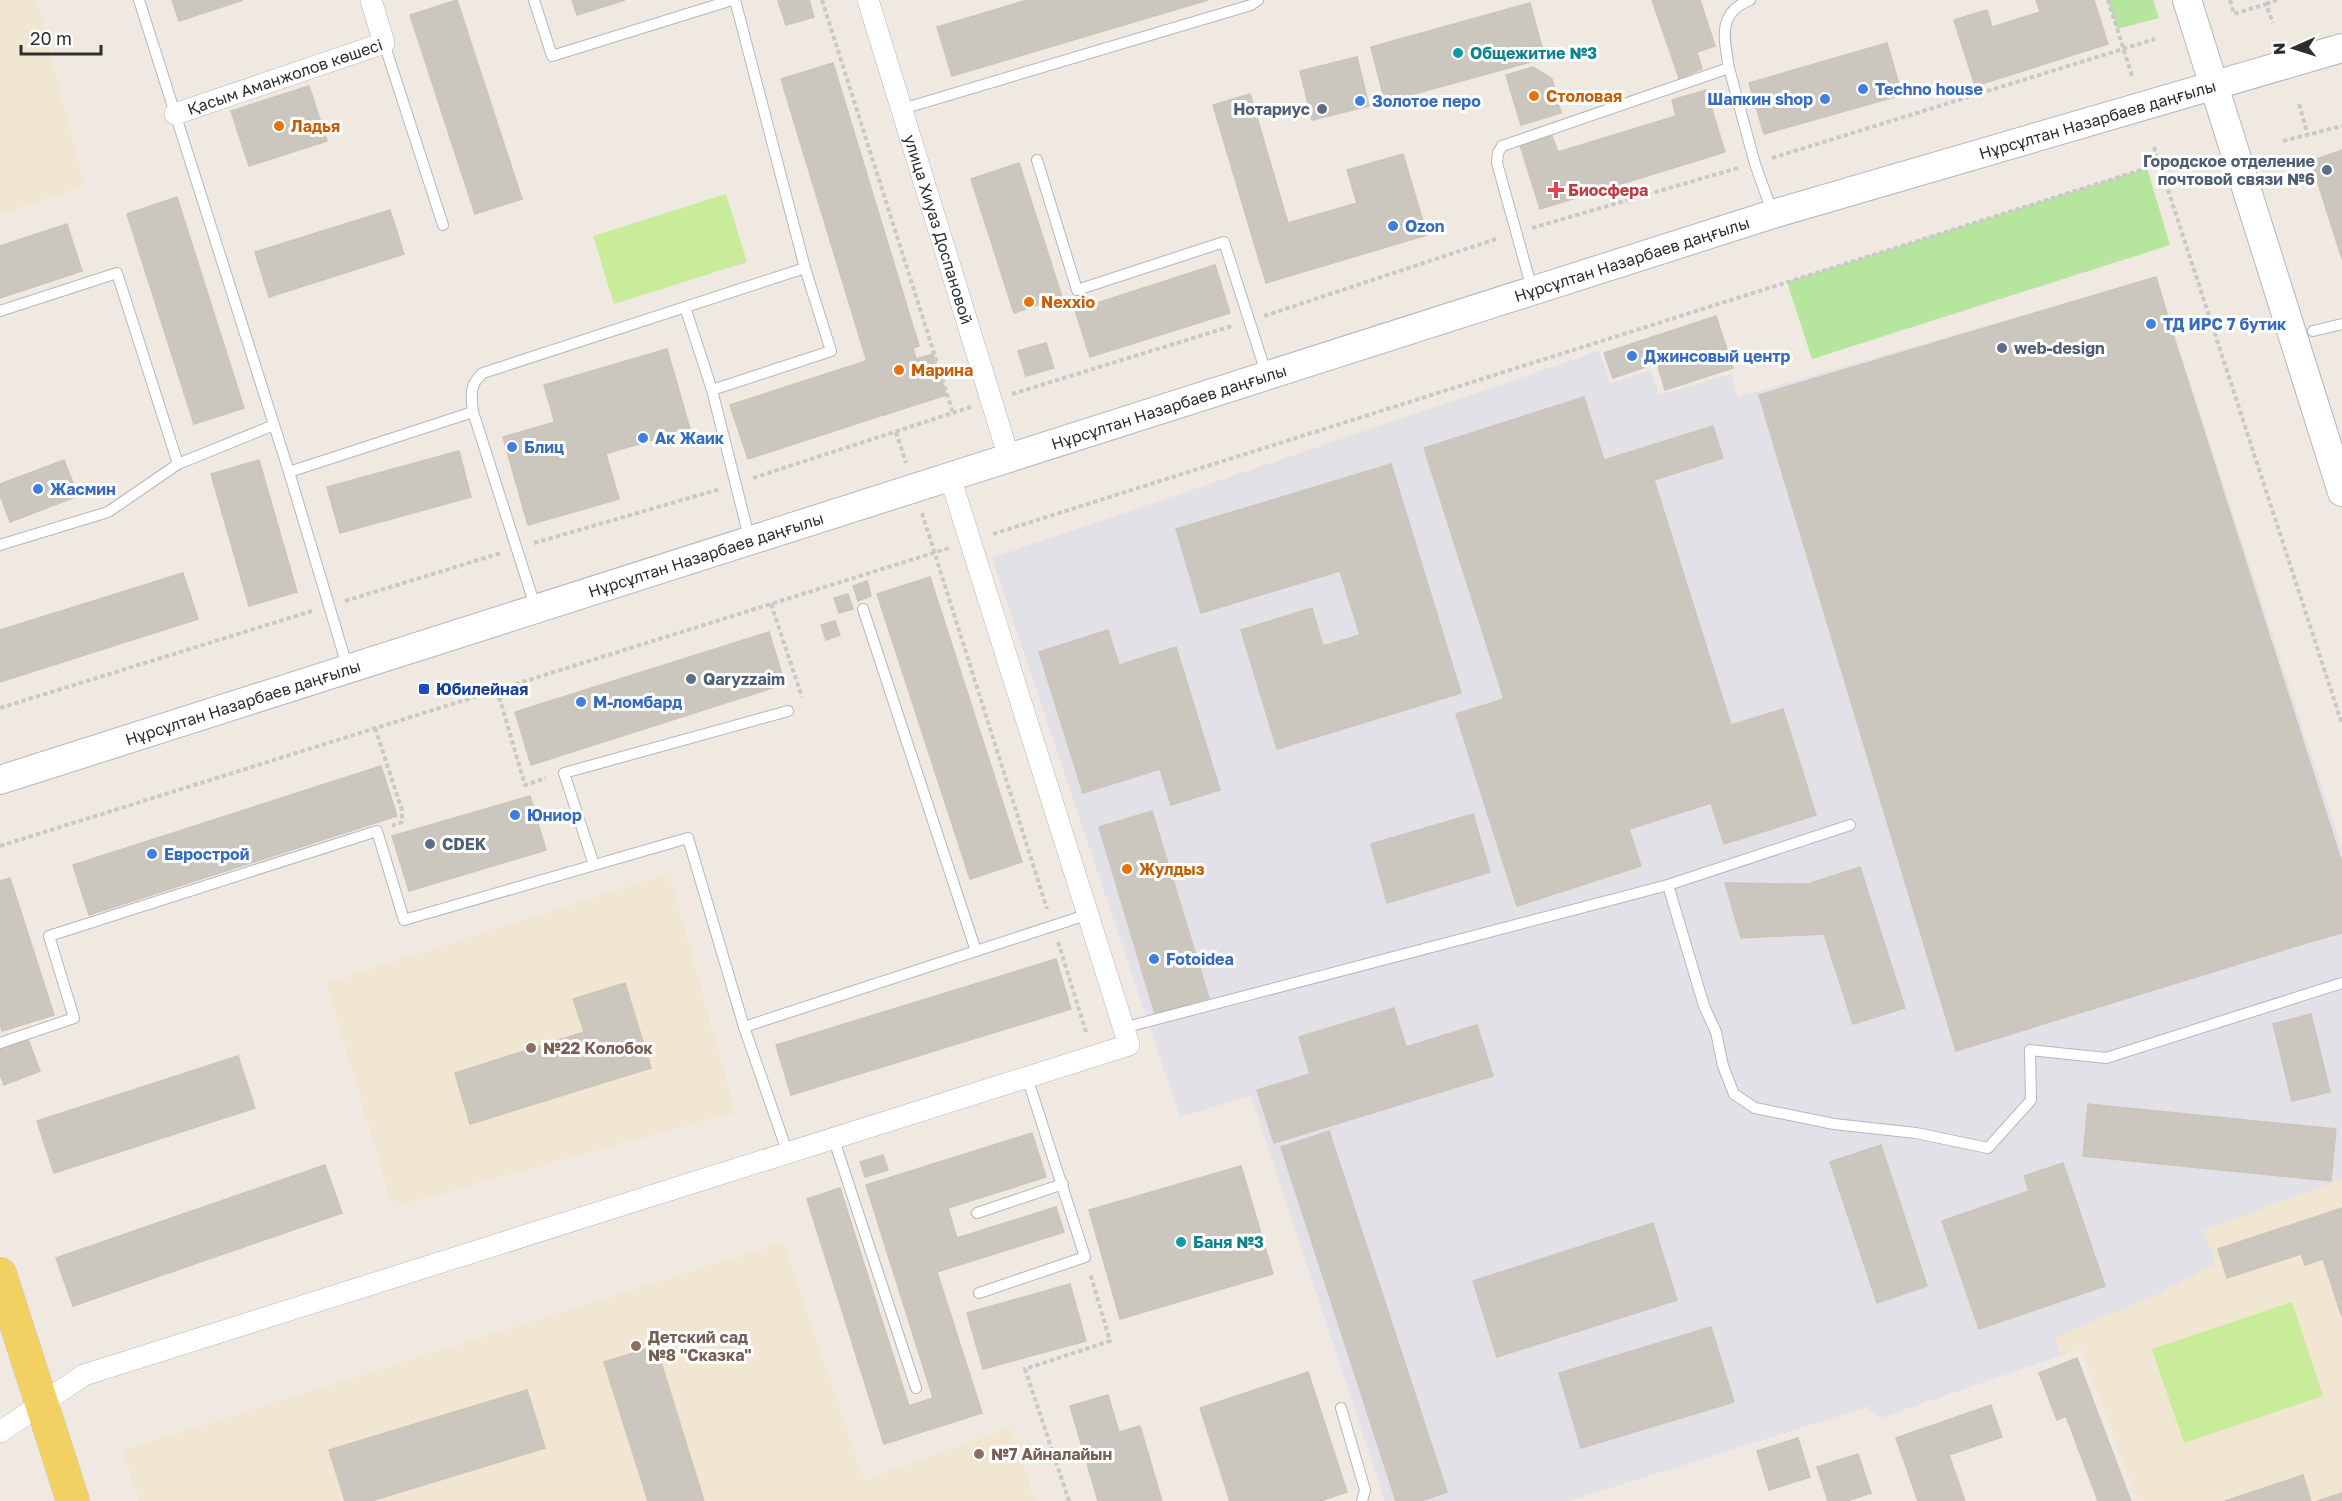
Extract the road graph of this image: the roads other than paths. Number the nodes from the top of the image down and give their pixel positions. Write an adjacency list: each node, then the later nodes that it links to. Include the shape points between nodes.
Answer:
1 (139, 0): 14 (lane)
2 (371, 0): 9 (street, Қасым Аманжолов көшесі)
3 (534, 0): 4 (lane, via 552,56)
4 (733, 0): 18 (lane)
5 (868, 0): 13 (street, улица Хиуаз Доспановой)
6 (1258, 0): 13 (lane)
7 (1750, 0): 11 (lane, via 1735,6 1726,19)
8 (2187, 0): 12 (main road)
9 (384, 43): 14 (street, Қасым Аманжолов көшесі); 17 (lane)
10 (2342, 48): 12 (main road, Нұрсұлтан Назарбаев даңғылы)
11 (1729, 68): 16 (lane); 19 (lane, via 1502,146 1497,163)
12 (2216, 85): 16 (main road, Нұрсұлтан Назарбаев даңғылы); 32 (main road)
13 (902, 109): 28 (street, улица Хиуаз Доспановой)
14 (175, 114): 27 (lane)
15 (1037, 160): 24 (lane, via 1077,290 1224,242)
16 (1773, 214): 19 (main road, Нұрсұлтан Назарбаев даңғылы)
17 (443, 225)
18 (805, 268): 20 (lane); 25 (lane, via 831,351)
19 (1532, 291): 24 (main road, Нұрсұлтан Назарбаев даңғылы)
20 (685, 307): 25 (lane); 26 (lane, via 483,374 474,381 471,391)
21 (0, 311): 29 (lane, via 117,273)
22 (2342, 324): 23 (lane)
23 (2313, 331)
24 (1267, 376): 28 (main road, Нұрсұлтан Назарбаев даңғылы)
25 (712, 390): 33 (lane)
26 (473, 412): 30 (lane); 35 (lane)
27 (274, 425): 29 (lane); 30 (lane)
28 (1009, 458): 31 (main road, Нұрсұлтан Назарбаев даңғылы)
29 (178, 464): 34 (lane, via 108,512)
30 (289, 472): 37 (lane)
31 (950, 477): 33 (main road, Нұрсұлтан Назарбаев даңғылы); 43 (street)
32 (2342, 492)
33 (750, 541): 35 (main road, Нұрсұлтан Назарбаев даңғылы)
34 (0, 545)
35 (536, 609): 37 (main road, Нұрсұлтан Назарбаев даңғылы)
36 (863, 609): 44 (lane)
37 (348, 669): 39 (main road, Нұрсұлтан Назарбаев даңғылы)
38 (788, 711): 41 (lane, via 564,773)
39 (0, 780)
40 (1850, 825): 42 (lane)
41 (594, 865): 46 (lane, via 688,838); 48 (lane, via 404,920 377,831 49,936 74,1018)
42 (1668, 885): 45 (lane, via 1734,1094 1755,1108 1988,1148 2031,1100 2030,1050 2106,1058); 47 (lane)
43 (1086, 915): 44 (lane); 47 (street)
44 (976, 951): 46 (lane)
45 (2342, 983)
46 (744, 1027): 51 (lane)
47 (1123, 1028): 49 (street, via 1129,1045)
48 (0, 1043)
49 (1028, 1077): 50 (street); 52 (lane)
50 (834, 1140): 51 (street); 56 (lane)
51 (788, 1154): 57 (street, via 84,1375)
52 (1063, 1184): 53 (lane); 55 (lane, via 1085,1257)
53 (977, 1212)
54 (0, 1274): 57 (main road)
55 (979, 1293)
56 (916, 1388)
57 (43, 1402): 59 (street); 60 (main road)
58 (1341, 1408): 61 (lane, via 1365,1490)
59 (0, 1432)
60 (73, 1501)
61 (1362, 1501)

